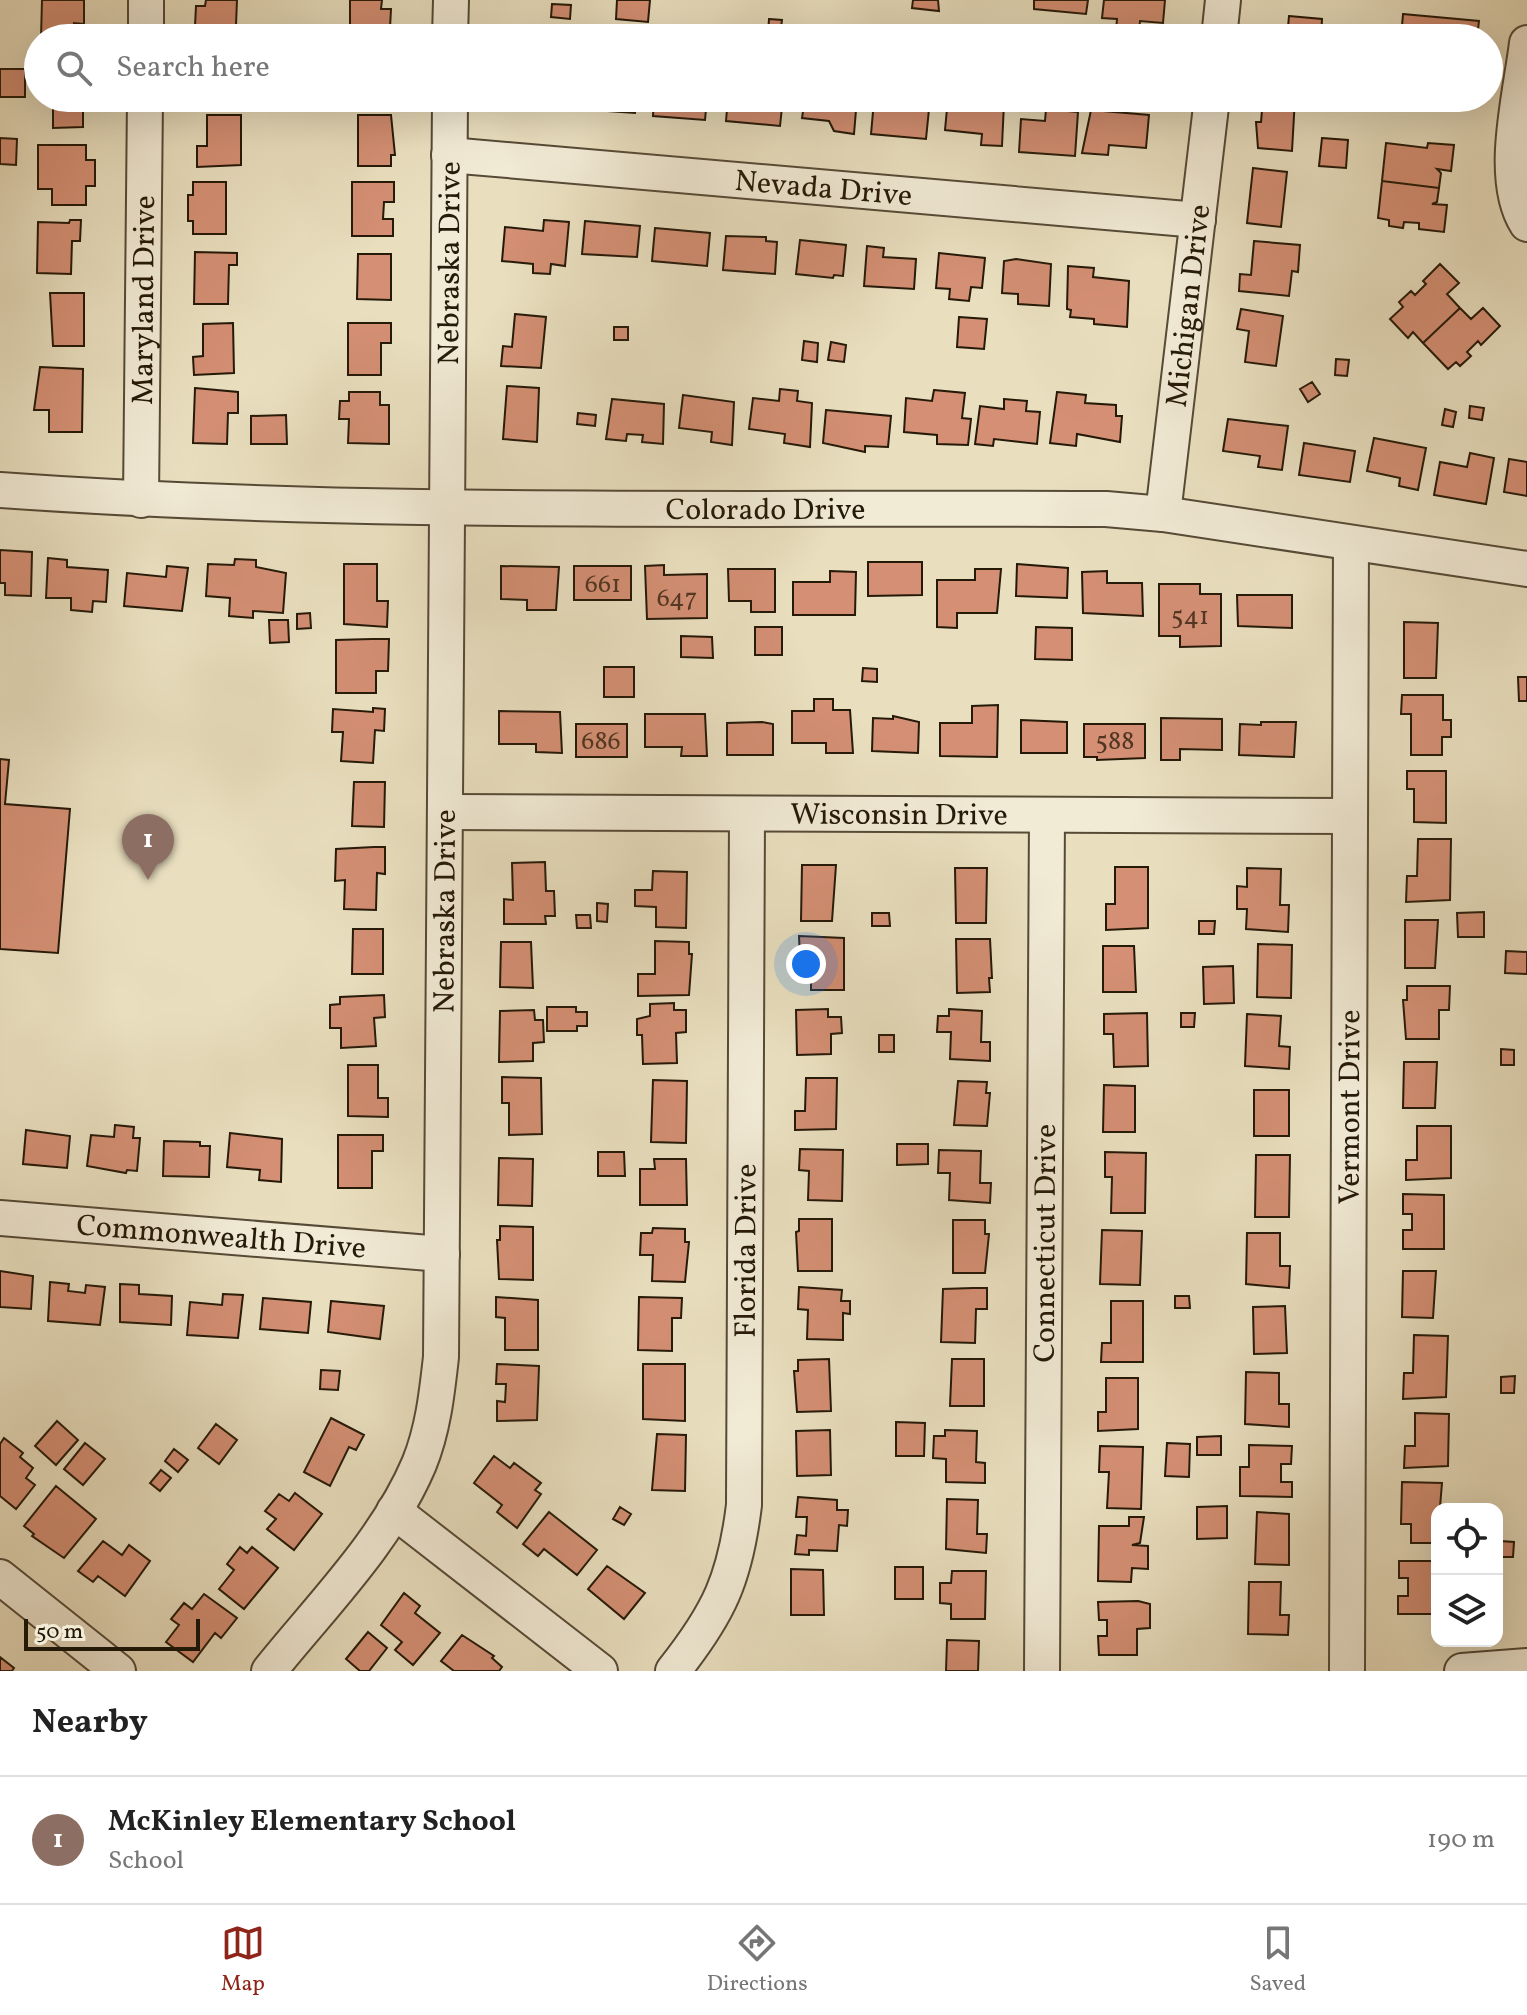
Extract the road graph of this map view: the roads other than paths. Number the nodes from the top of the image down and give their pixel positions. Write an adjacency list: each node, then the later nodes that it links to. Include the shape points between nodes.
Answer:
1 (146, 0): 4 (street)
2 (451, 0): 5 (street)
3 (1223, 0): 6 (street)
4 (146, 24)
5 (450, 24)
6 (1220, 24)
7 (1527, 43): 13 (street, via 1512,172 1514,194)
8 (145, 112): 15 (street, Maryland Drive)
9 (450, 112): 11 (street, Nebraska Drive)
10 (1210, 112): 12 (street, Michigan Drive)
11 (449, 155): 12 (street, Nevada Drive); 16 (street, Nebraska Drive)
12 (1198, 220): 17 (street, Michigan Drive)
13 (1527, 224)
14 (0, 490): 15 (street, Colorado Drive)
15 (141, 500): 16 (street, Colorado Drive)
16 (449, 506): 17 (street, Colorado Drive, via 1106,509); 20 (street, Nebraska Drive)
17 (1163, 514): 18 (street, Colorado Drive)
18 (1351, 543): 19 (street, Colorado Drive); 23 (street, Vermont Drive)
19 (1527, 569)
20 (447, 812): 21 (street, Wisconsin Drive); 25 (street, Nebraska Drive)
21 (747, 814): 22 (street, Wisconsin Drive); 32 (street, Florida Drive, via 744,1505 738,1555 723,1599)
22 (1047, 815): 23 (street, Wisconsin Drive); 33 (street, Connecticut Drive)
23 (1350, 816): 34 (street, Vermont Drive)
24 (0, 1218): 25 (street, Commonwealth Drive)
25 (442, 1254): 26 (street, Nebraska Drive, via 435,1411 419,1463)
26 (394, 1511): 30 (street, Nebraska Drive); 31 (street)
27 (0, 1577): 29 (street)
28 (1527, 1666): 35 (street)
29 (118, 1671)
30 (269, 1671)
31 (600, 1671)
32 (673, 1671)
33 (1042, 1671)
34 (1347, 1671)
35 (1462, 1671)

